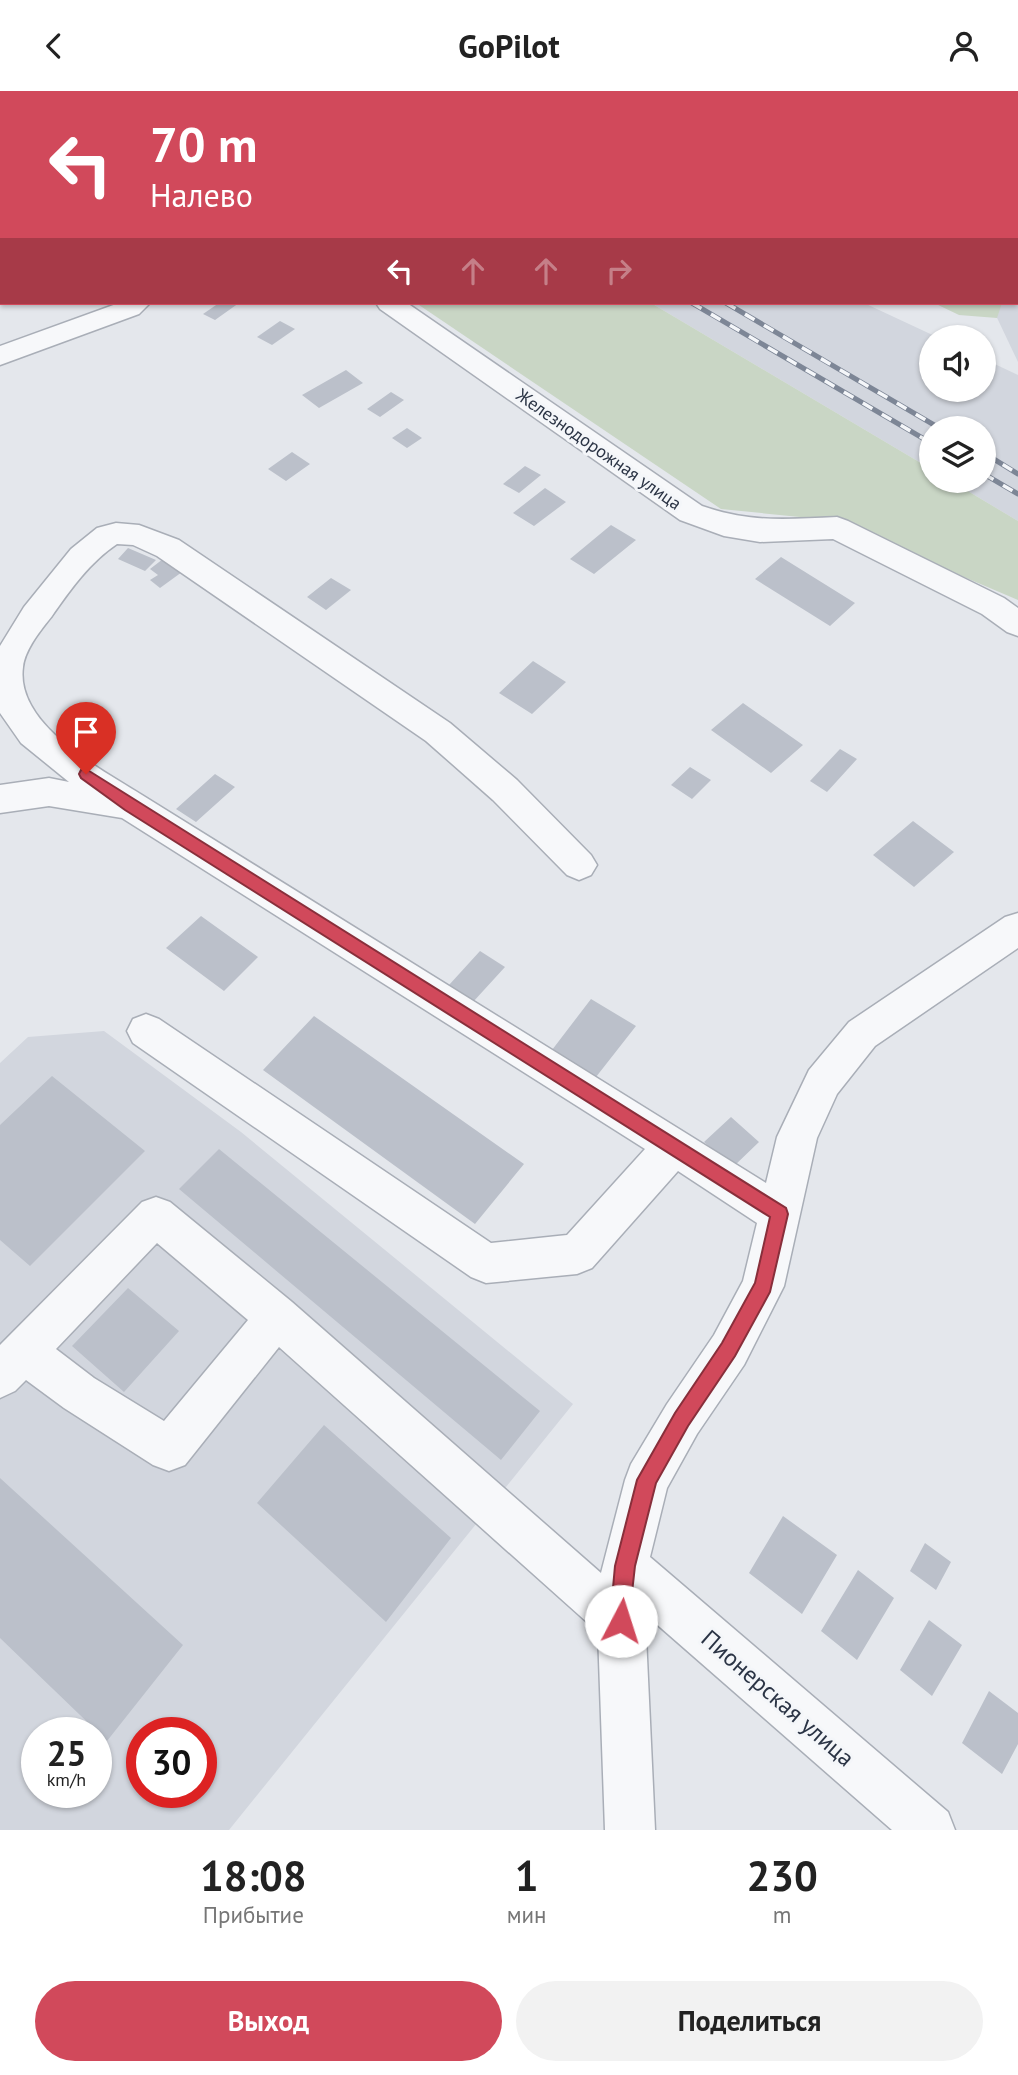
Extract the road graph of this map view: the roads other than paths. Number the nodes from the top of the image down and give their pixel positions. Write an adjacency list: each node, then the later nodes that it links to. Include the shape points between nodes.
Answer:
1 (134, 305): 3 (street)
2 (392, 305): 4 (street, Железнодорожная улица, via 691,513 760,531 837,529 993,606)
3 (0, 356)
4 (1018, 624)
5 (0, 799): 6 (street, via 49,792)
6 (130, 805): 7 (street, via 41,744 13,708 6,666 28,625 74,565 107,536 134,533 168,548 438,732 505,790); 10 (street)
7 (579, 865)
8 (1018, 928): 11 (street, via 862,1034 823,1081 797,1137)
9 (146, 1031): 10 (street, via 486,1263 577,1254)
10 (674, 1146): 11 (street)
11 (779, 1214): 14 (street, via 763,1286 729,1350 647,1480)
12 (277, 1317): 13 (street, via 169,1450 79,1392); 13 (street, via 156,1216); 15 (street)
13 (11, 1364)
14 (625, 1566): 15 (street); 17 (street, Пионерская улица)
15 (621, 1621): 16 (street)
16 (630, 1830)
17 (930, 1830)

